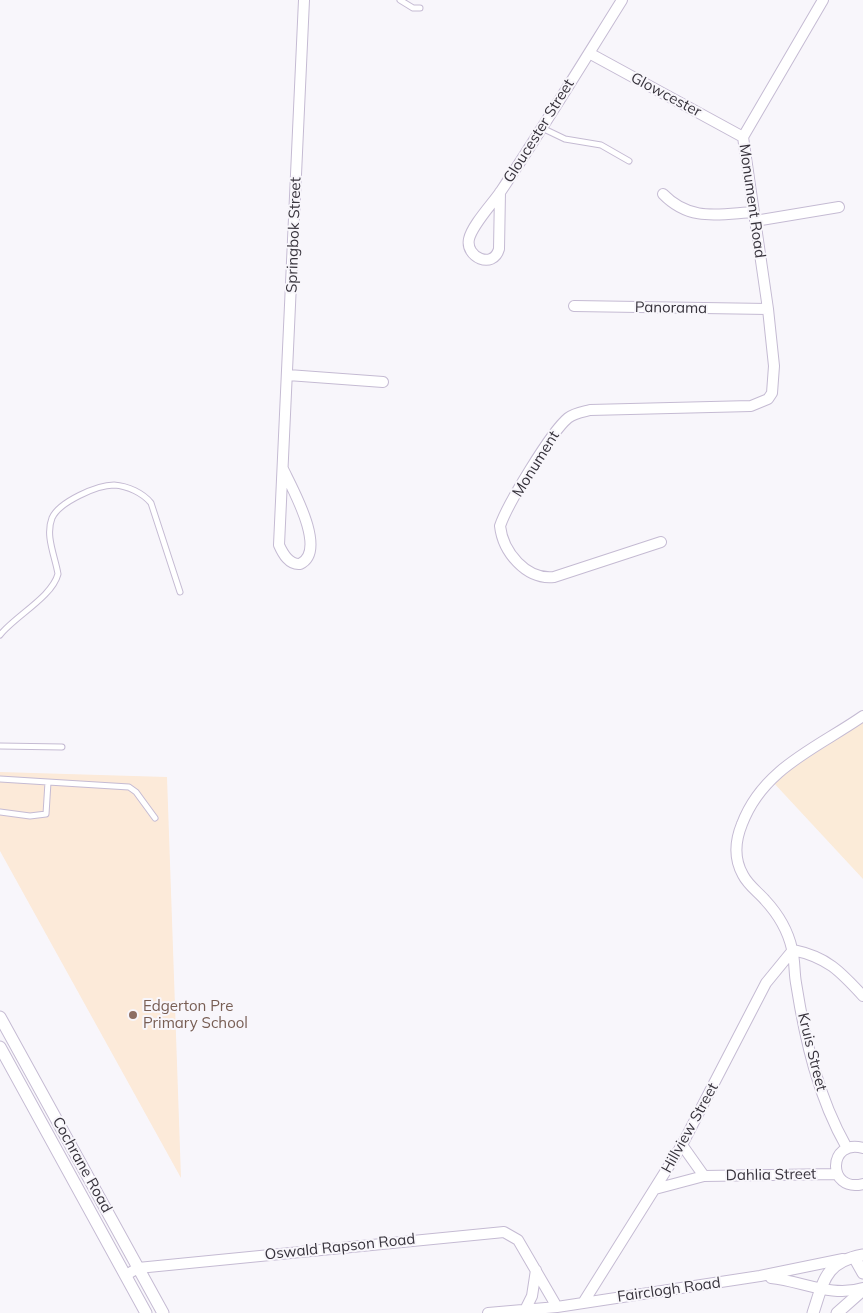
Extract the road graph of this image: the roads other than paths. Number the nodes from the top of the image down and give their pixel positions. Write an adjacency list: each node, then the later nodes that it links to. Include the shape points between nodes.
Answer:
1 (304, 0): 16 (street, Springbok Street)
2 (400, 0): 5 (lane, via 412,8)
3 (622, 0): 6 (street, Gloucester Street)
4 (823, 0): 8 (street, Monument Road)
5 (420, 8)
6 (589, 53): 7 (street, Gloucester Street); 8 (street, Glowcester)
7 (542, 128): 9 (lane, via 565,139 601,145); 10 (street, Gloucester Street)
8 (743, 137): 13 (street, Monument Road)
9 (629, 161)
10 (500, 192): 10 (street, Gloucester Street, via 469,238 471,250 482,260 495,257 499,249)
11 (663, 194): 13 (street, via 680,209 693,213)
12 (838, 207): 13 (street)
13 (754, 216): 15 (street, Monument Road)
14 (574, 306): 15 (street, Panorama)
15 (768, 310): 18 (street, Monument Road, via 774,366)
16 (288, 375): 17 (street); 19 (street, Springbok Street)
17 (383, 382)
18 (772, 393): 20 (street, Monument, via 768,400 751,406 590,410 570,417 559,427 536,461 500,526 505,545 517,562 544,578)
19 (283, 469): 19 (street, Springbok Street, via 279,545 290,561 300,564 309,559 310,533)
20 (661, 542)
21 (180, 592): 22 (lane, via 151,503 141,494 122,486 103,487 69,500 56,511 49,530 58,574 56,580)
22 (0, 635)
23 (863, 716): 30 (street, Kruis Street, via 792,761 753,799 739,831 737,862 743,876 774,910)
24 (0, 746): 25 (lane)
25 (62, 747)
26 (0, 779): 27 (lane)
27 (48, 782): 28 (lane, via 46,814 30,816); 29 (lane, via 129,787)
28 (0, 812)
29 (155, 818)
30 (793, 950): 31 (street, via 830,963); 34 (street, Hillview Street, via 766,983); 35 (street, Kruis Street, via 813,1067 834,1125)
31 (863, 996)
32 (0, 1018): 42 (street, Cochrane Road)
33 (0, 1047): 45 (street, Cochrane Road)
34 (682, 1145): 38 (street, Dahlia Street); 40 (street, Hillview Street)
35 (847, 1148): 36 (street); 37 (street, via 837,1159)
36 (863, 1148)
37 (837, 1174): 38 (street, Dahlia Street); 39 (street, via 848,1185)
38 (704, 1176): 40 (street, Dahlia Street)
39 (863, 1184)
40 (655, 1189): 49 (street, Hillview Street)
41 (854, 1257): 44 (street); 46 (street, Fairclogh Road); 47 (street, via 828,1273)
42 (138, 1268): 43 (street, Oswald Rapson Road, via 504,1232 518,1240); 45 (street, Oswald Rapson Road); 53 (street, Cochrane Road)
43 (536, 1270): 50 (street, Oswald Rapson Road); 51 (street, via 532,1296)
44 (863, 1273)
45 (126, 1275): 52 (street, Cochrane Road)
46 (760, 1276): 47 (street, Fairclogh Road, via 797,1281); 49 (street, Fairclogh Road)
47 (821, 1289): 48 (street, Fairclogh Road, via 846,1292); 55 (street)
48 (863, 1289): 56 (street)
49 (583, 1303): 50 (street, Fairclogh Road)
50 (557, 1307): 51 (street, Fairclogh Road)
51 (525, 1310): 54 (street, Fairclogh Road)
52 (146, 1313)
53 (163, 1313)
54 (488, 1313)
55 (813, 1313)
56 (837, 1313)

